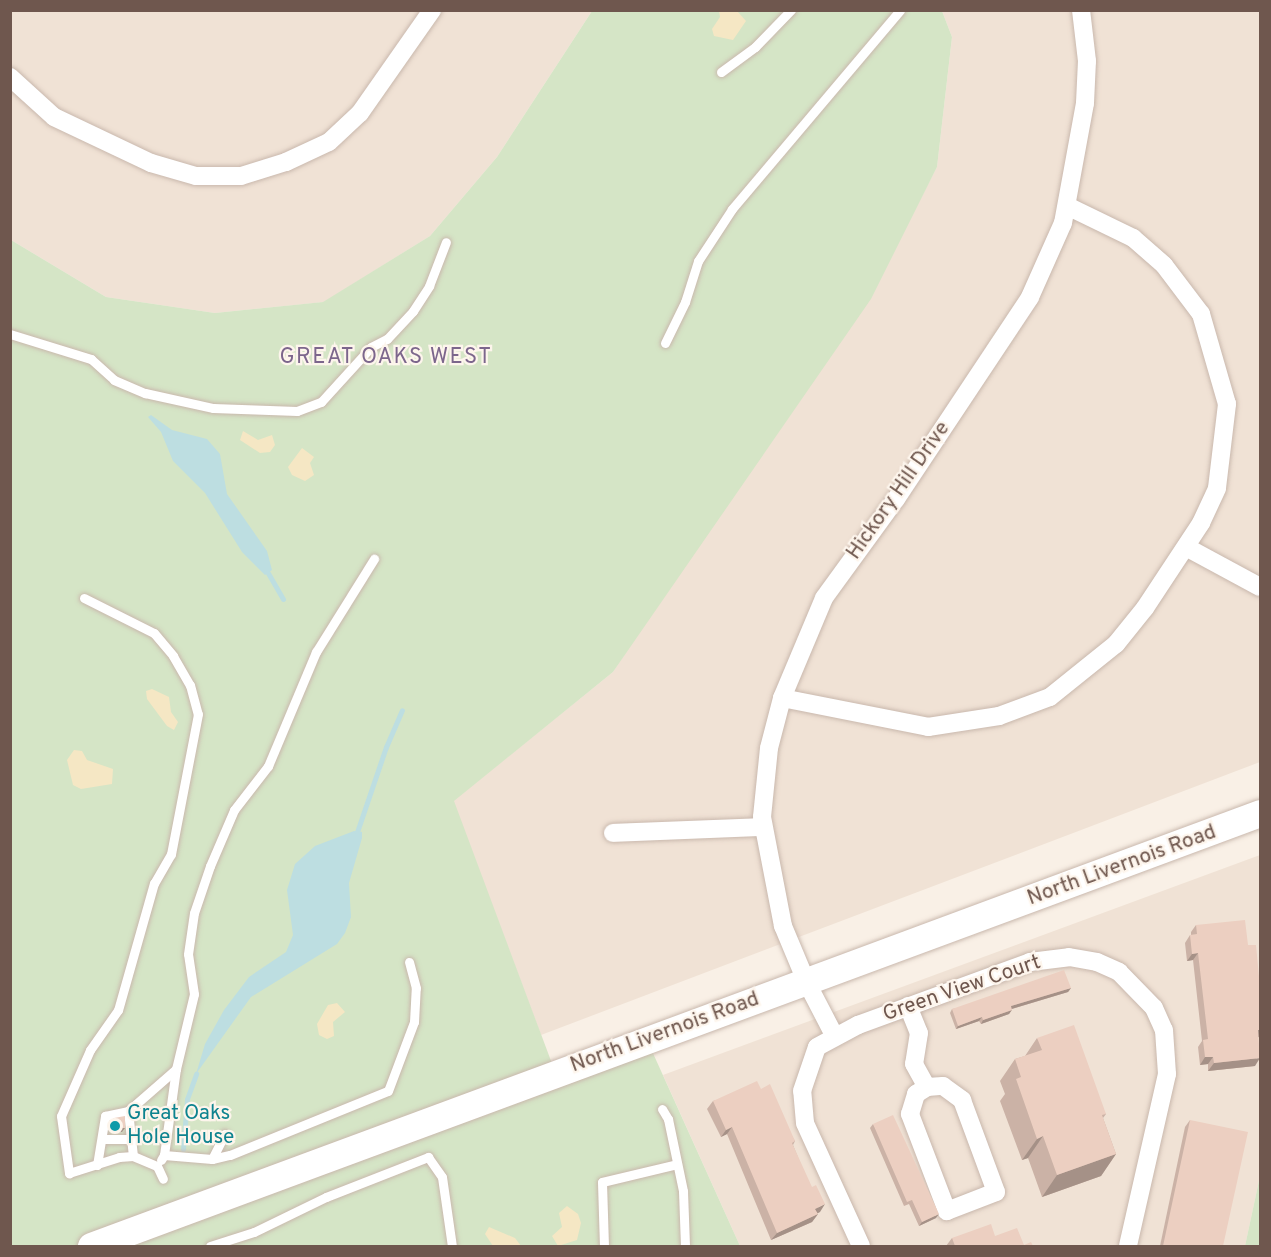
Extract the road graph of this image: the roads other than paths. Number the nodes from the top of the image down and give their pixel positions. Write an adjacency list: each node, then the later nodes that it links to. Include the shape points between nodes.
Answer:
1 (432, 10): 6 (street, via 360,113 329,142 286,162 241,176 196,176 151,163 54,117)
2 (791, 10): 5 (lane, via 755,47)
3 (900, 10): 10 (lane, via 732,209 698,261 685,302)
4 (1081, 10): 7 (street, Hickory Hill Drive, via 1087,61 1085,103)
5 (721, 72)
6 (10, 77)
7 (1067, 206): 11 (street, via 1133,238 1164,266 1201,314 1214,351 1227,404 1225,446 1217,488); 15 (street, Hickory Hill Drive, via 1030,297 896,499 824,598)
8 (446, 242): 9 (lane, via 429,286 413,311 387,339 372,347 321,402 297,411 213,408 145,393 114,380 91,359)
9 (10, 334)
10 (665, 342)
11 (1186, 547): 13 (street); 15 (street, via 1116,644 1050,697 999,716 928,728)
12 (374, 559): 23 (lane, via 316,652 267,766 234,810 210,866 194,913 188,954 194,994)
13 (1260, 587)
14 (84, 598): 34 (lane, via 154,633 174,656 190,685 198,714 171,854 154,883 125,992 118,1010 90,1050 61,1116 69,1173)
15 (782, 698): 17 (street, Hickory Hill Drive, via 769,748)
16 (1254, 818): 20 (main road, North Livernois Road)
17 (763, 827): 18 (street); 20 (street, Hickory Hill Drive, via 783,926)
18 (613, 834)
19 (409, 962): 32 (lane, via 416,988 414,1022 388,1091)
20 (806, 981): 22 (street); 37 (main road, North Livernois Road)
21 (908, 1006): 22 (street, Green View Court); 24 (street, via 919,1033 914,1065); 43 (street, Green View Court, via 1030,962 1069,957 1097,962 1119,972 1139,989 1164,1030 1167,1074)
22 (834, 1035): 42 (street, Green View Court, via 817,1047 807,1068 802,1107 809,1135)
23 (176, 1069): 26 (lane); 30 (lane)
24 (927, 1087): 24 (street, via 943,1086 962,1100 996,1192 947,1211 910,1114 916,1094)
25 (662, 1109): 33 (lane, via 668,1119)
26 (128, 1111): 28 (lane, via 105,1116); 29 (lane)
27 (225, 1134): 32 (lane)
28 (103, 1139): 29 (lane); 34 (lane)
29 (128, 1139): 31 (lane)
30 (164, 1155): 32 (lane); 35 (lane)
31 (133, 1156): 34 (lane); 35 (lane)
32 (212, 1159)
33 (677, 1164): 40 (lane, via 602,1182); 41 (lane, via 683,1191)
34 (98, 1165)
35 (157, 1166): 36 (lane)
36 (163, 1179)
37 (91, 1246)
38 (210, 1246): 39 (lane, via 254,1232 371,1178 428,1157 442,1177)
39 (452, 1246)
40 (604, 1246)
41 (685, 1246)
42 (861, 1246)
43 (1128, 1246)

